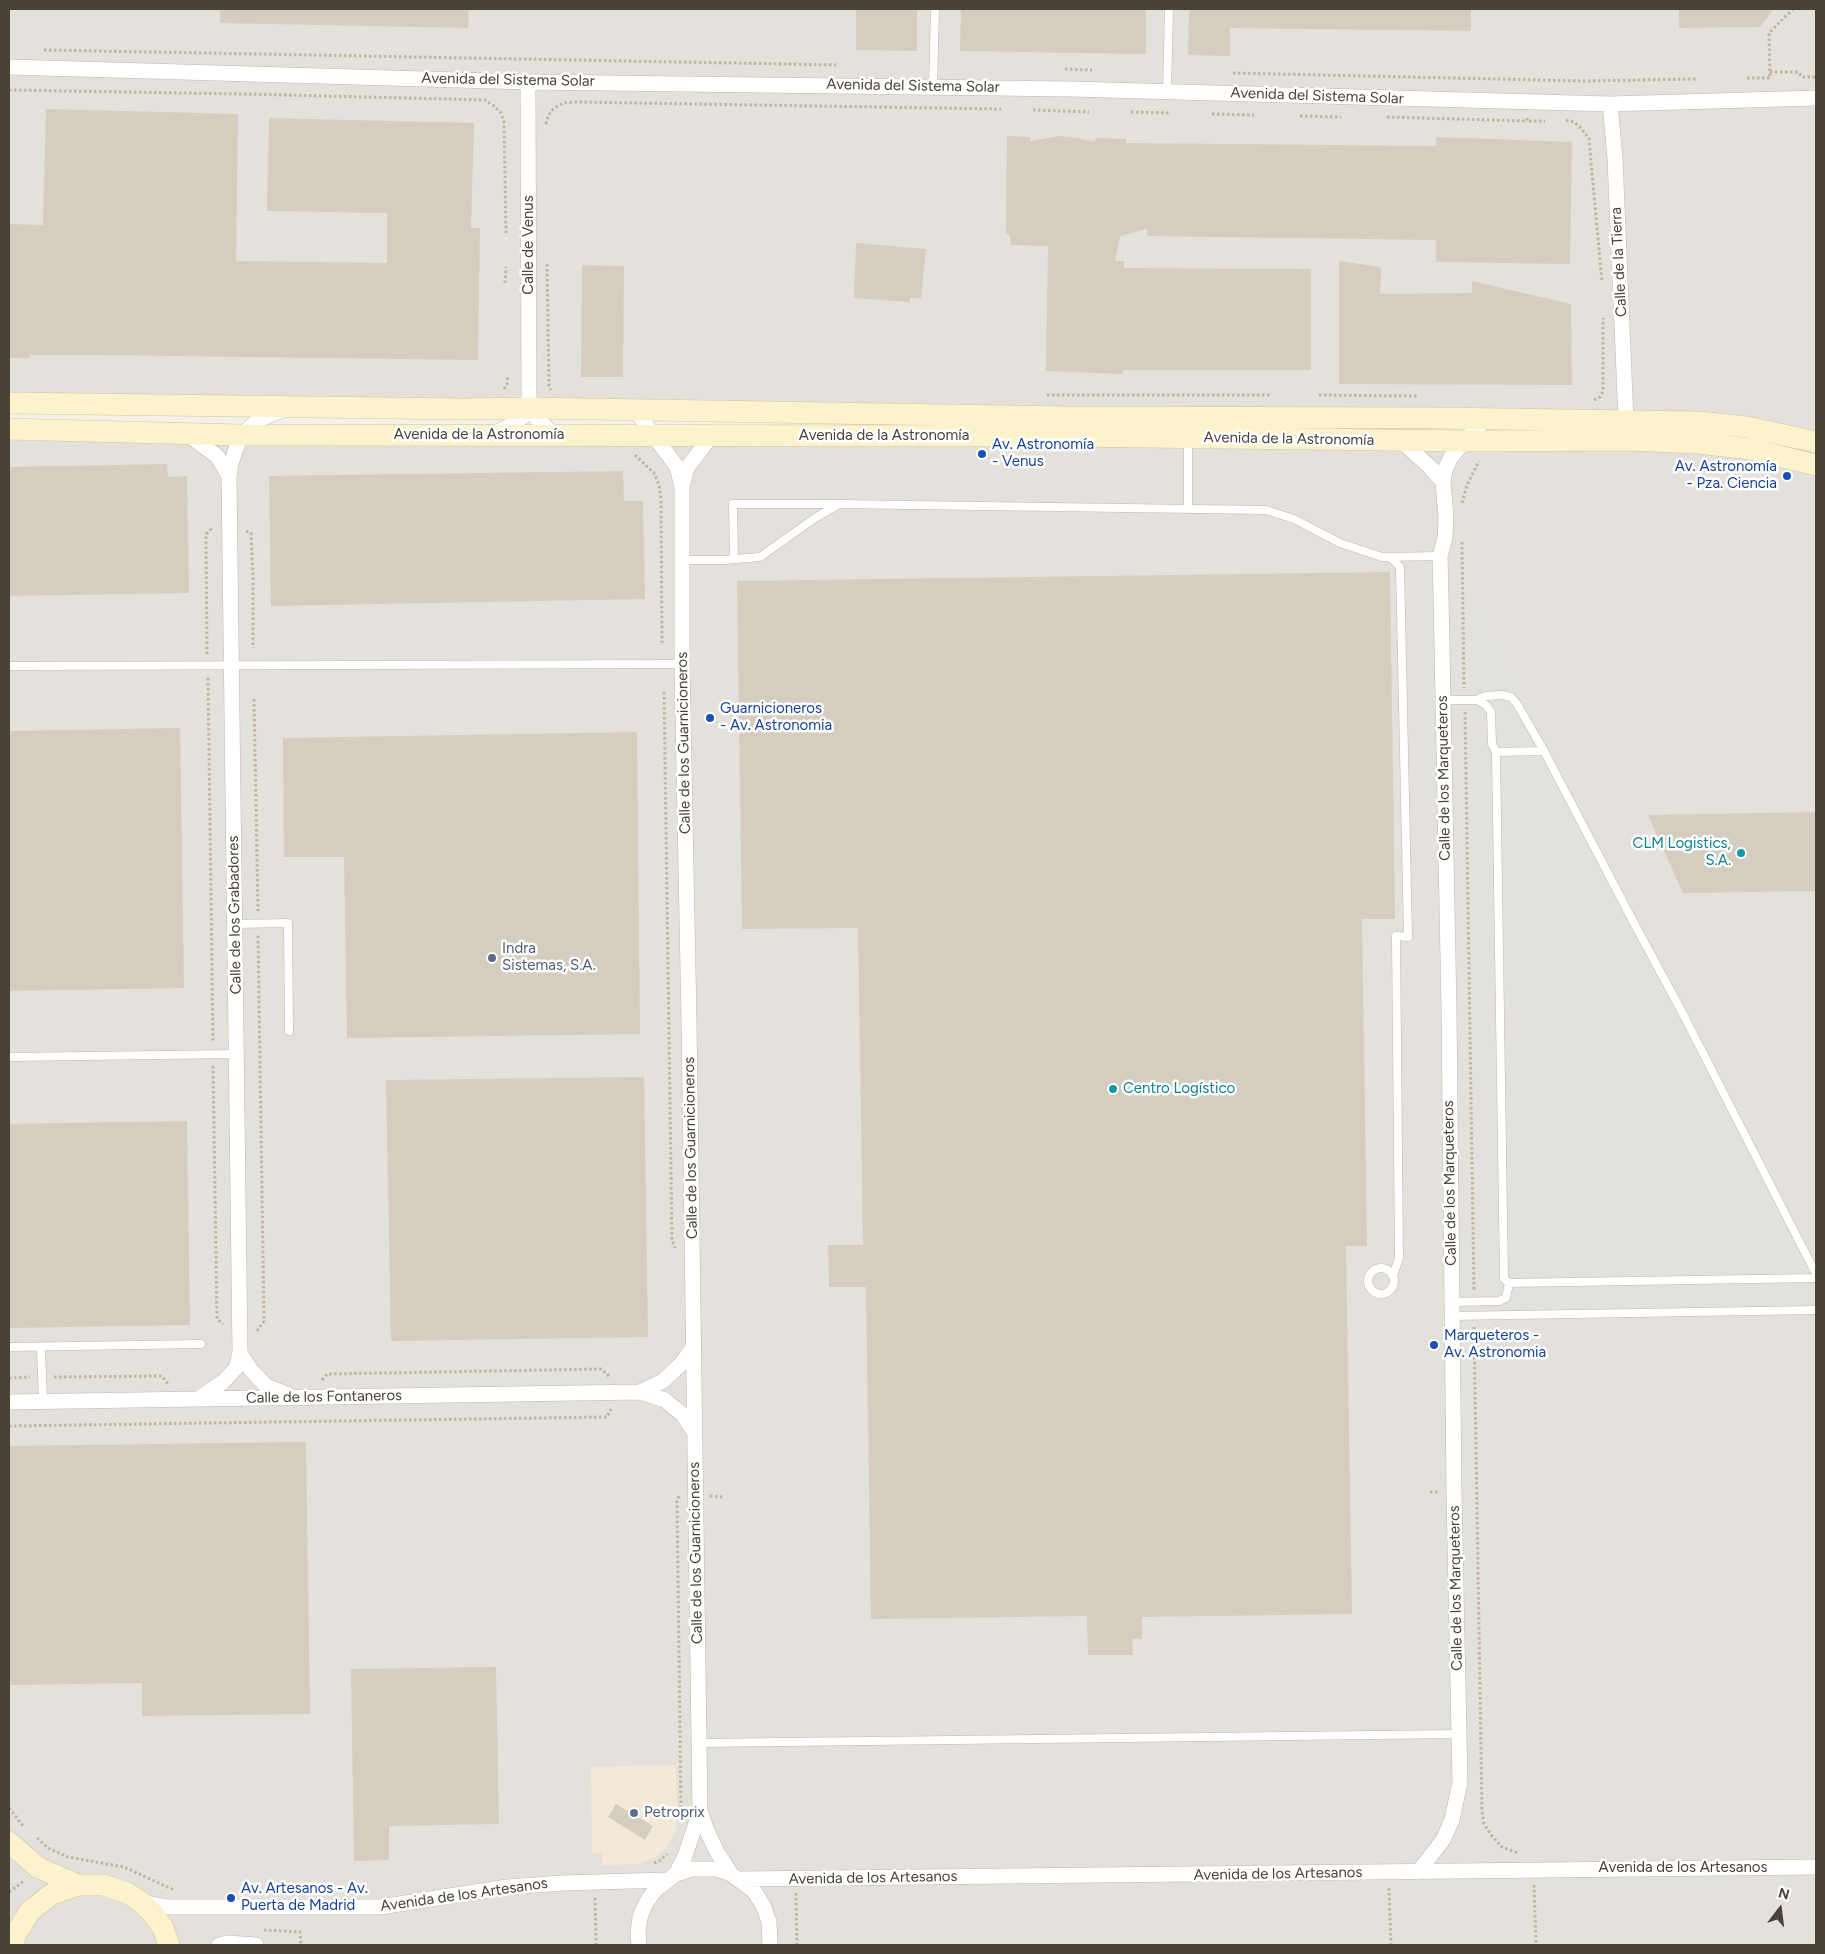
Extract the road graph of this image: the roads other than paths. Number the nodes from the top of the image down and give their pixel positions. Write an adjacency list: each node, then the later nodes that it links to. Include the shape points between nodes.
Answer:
1 (935, 9): 5 (lane)
2 (1168, 9): 6 (lane)
3 (9, 67): 4 (street, Avenida del Sistema Solar)
4 (528, 82): 5 (street, Avenida del Sistema Solar); 11 (street, Calle de Venus)
5 (933, 86): 6 (street, Avenida del Sistema Solar)
6 (1168, 91): 8 (street, Avenida del Sistema Solar)
7 (1816, 98): 8 (street, Avenida del Sistema Solar)
8 (1610, 104): 14 (street, Calle de la Tierra)
9 (9, 403): 10 (street, Avenida de la Astronomía)
10 (306, 406): 11 (street, Avenida de la Astronomía, via 463,410); 18 (street, via 277,411 258,420)
11 (529, 408): 12 (street, Avenida de la Astronomía); 17 (street, via 514,424); 19 (street, via 537,420)
12 (636, 411): 13 (street, Avenida de la Astronomía); 20 (street, Calle de los Guarnicioneros)
13 (1487, 419): 14 (street, Avenida de la Astronomía); 25 (street, Calle de los Marqueteros)
14 (1626, 421): 24 (street, via 1632,430); 26 (street, via 1612,434); 27 (street, Avenida de la Astronomía, via 1698,422 1747,427)
15 (9, 429): 16 (street, Avenida de la Astronomía)
16 (186, 433): 18 (street, Avenida de la Astronomía); 29 (street, via 217,456)
17 (490, 434): 18 (street, Avenida de la Astronomía); 19 (street, Avenida de la Astronomía)
18 (241, 435): 29 (street, Calle de los Grabadores)
19 (555, 435): 20 (street, Avenida de la Astronomía)
20 (654, 435): 21 (street, Avenida de la Astronomía); 31 (street, Calle de los Guarnicioneros, via 677,467)
21 (712, 435): 22 (street, Avenida de la Astronomía); 31 (street, Calle de los Guarnicioneros, via 687,468)
22 (1188, 437): 23 (street, Avenida de la Astronomía); 33 (lane)
23 (1400, 440): 25 (street, Avenida de la Astronomía); 30 (street)
24 (1655, 440): 26 (street, Avenida de la Astronomía); 28 (street, Avenida de la Astronomía, via 1750,449)
25 (1465, 441): 26 (street, Avenida de la Astronomía); 30 (street, Calle de los Marqueteros, via 1451,457)
26 (1579, 441)
27 (1816, 442)
28 (1816, 465)
29 (229, 476): 39 (street, Calle de los Grabadores)
30 (1443, 482): 34 (street, Calle de los Marqueteros, via 1446,517)
31 (682, 486): 37 (street, Calle de los Guarnicioneros)
32 (839, 504): 33 (lane); 36 (lane, via 760,557); 36 (lane, via 733,504)
33 (1188, 508): 35 (lane, via 1266,510 1294,519 1340,543)
34 (1440, 556): 35 (lane); 41 (street, Calle de los Marqueteros)
35 (1390, 557): 50 (lane, via 1400,567 1408,937 1396,936 1399,1258)
36 (734, 559): 37 (lane)
37 (682, 560): 38 (street, Calle de los Guarnicioneros)
38 (682, 664): 39 (lane); 58 (street, Calle de los Guarnicioneros)
39 (230, 665): 40 (lane); 45 (street, Calle de los Grabadores)
40 (9, 666)
41 (1443, 700): 42 (lane); 53 (street, Calle de los Marqueteros)
42 (1477, 700): 43 (lane, via 1486,696 1510,697); 44 (lane, via 1491,712 1492,744)
43 (1544, 751): 44 (lane); 49 (lane)
44 (1496, 752): 52 (lane, via 1504,1279)
45 (235, 924): 46 (lane, via 288,923); 47 (street, Calle de los Grabadores)
46 (290, 1032)
47 (238, 1054): 48 (lane); 59 (street, Calle de los Grabadores)
48 (9, 1057)
49 (1816, 1274)
50 (1393, 1276)
51 (1816, 1278): 52 (lane)
52 (1509, 1283): 53 (lane, via 1506,1298 1500,1301 1474,1301)
53 (1452, 1309): 54 (lane, via 1474,1316); 66 (street, Calle de los Marqueteros)
54 (1816, 1310)
55 (202, 1344): 57 (lane)
56 (9, 1347): 57 (lane)
57 (41, 1347): 63 (lane)
58 (693, 1347): 60 (street, Calle de los Fontaneros, via 663,1381); 65 (street, Calle de los Guarnicioneros)
59 (240, 1353): 61 (street, via 266,1386); 62 (street, Calle de los Grabadores, via 236,1368 223,1382)
60 (640, 1392): 61 (street, Calle de los Fontaneros); 65 (street, Calle de los Fontaneros, via 665,1400 683,1414)
61 (296, 1398): 62 (street, Calle de los Fontaneros)
62 (198, 1399): 63 (street, Calle de los Fontaneros)
63 (43, 1401): 64 (street, Calle de los Fontaneros)
64 (9, 1402)
65 (694, 1432): 67 (street, Calle de los Guarnicioneros)
66 (1459, 1734): 67 (lane); 71 (street, Calle de los Marqueteros, via 1460,1782 1452,1820 1443,1840)
67 (699, 1743): 68 (street, Calle de los Guarnicioneros)
68 (700, 1811): 72 (street, Calle de los Guarnicioneros, via 707,1831); 73 (street, Calle de los Guarnicioneros, via 686,1856)
69 (9, 1842): 74 (street, via 37,1867)
70 (1816, 1866): 71 (street, Avenida de los Artesanos)
71 (1418, 1872): 72 (street, Avenida de los Artesanos, via 795,1880)
72 (735, 1876): 73 (street, Avenida de los Artesanos, via 706,1868 692,1869); 82 (street, via 754,1890 764,1905)
73 (671, 1877): 75 (street, Avenida de los Artesanos, via 507,1886 380,1907 168,1907); 81 (street, Calle de los Guarnicioneros, via 655,1890 646,1903 639,1924)
74 (78, 1885): 75 (street, via 104,1885); 77 (street, via 52,1894 30,1911)
75 (141, 1902): 78 (street, via 163,1928)
76 (9, 1913): 77 (street)
77 (14, 1940)
78 (169, 1945)
79 (219, 1945): 80 (street)
80 (256, 1945)
81 (639, 1945)
82 (770, 1945)

